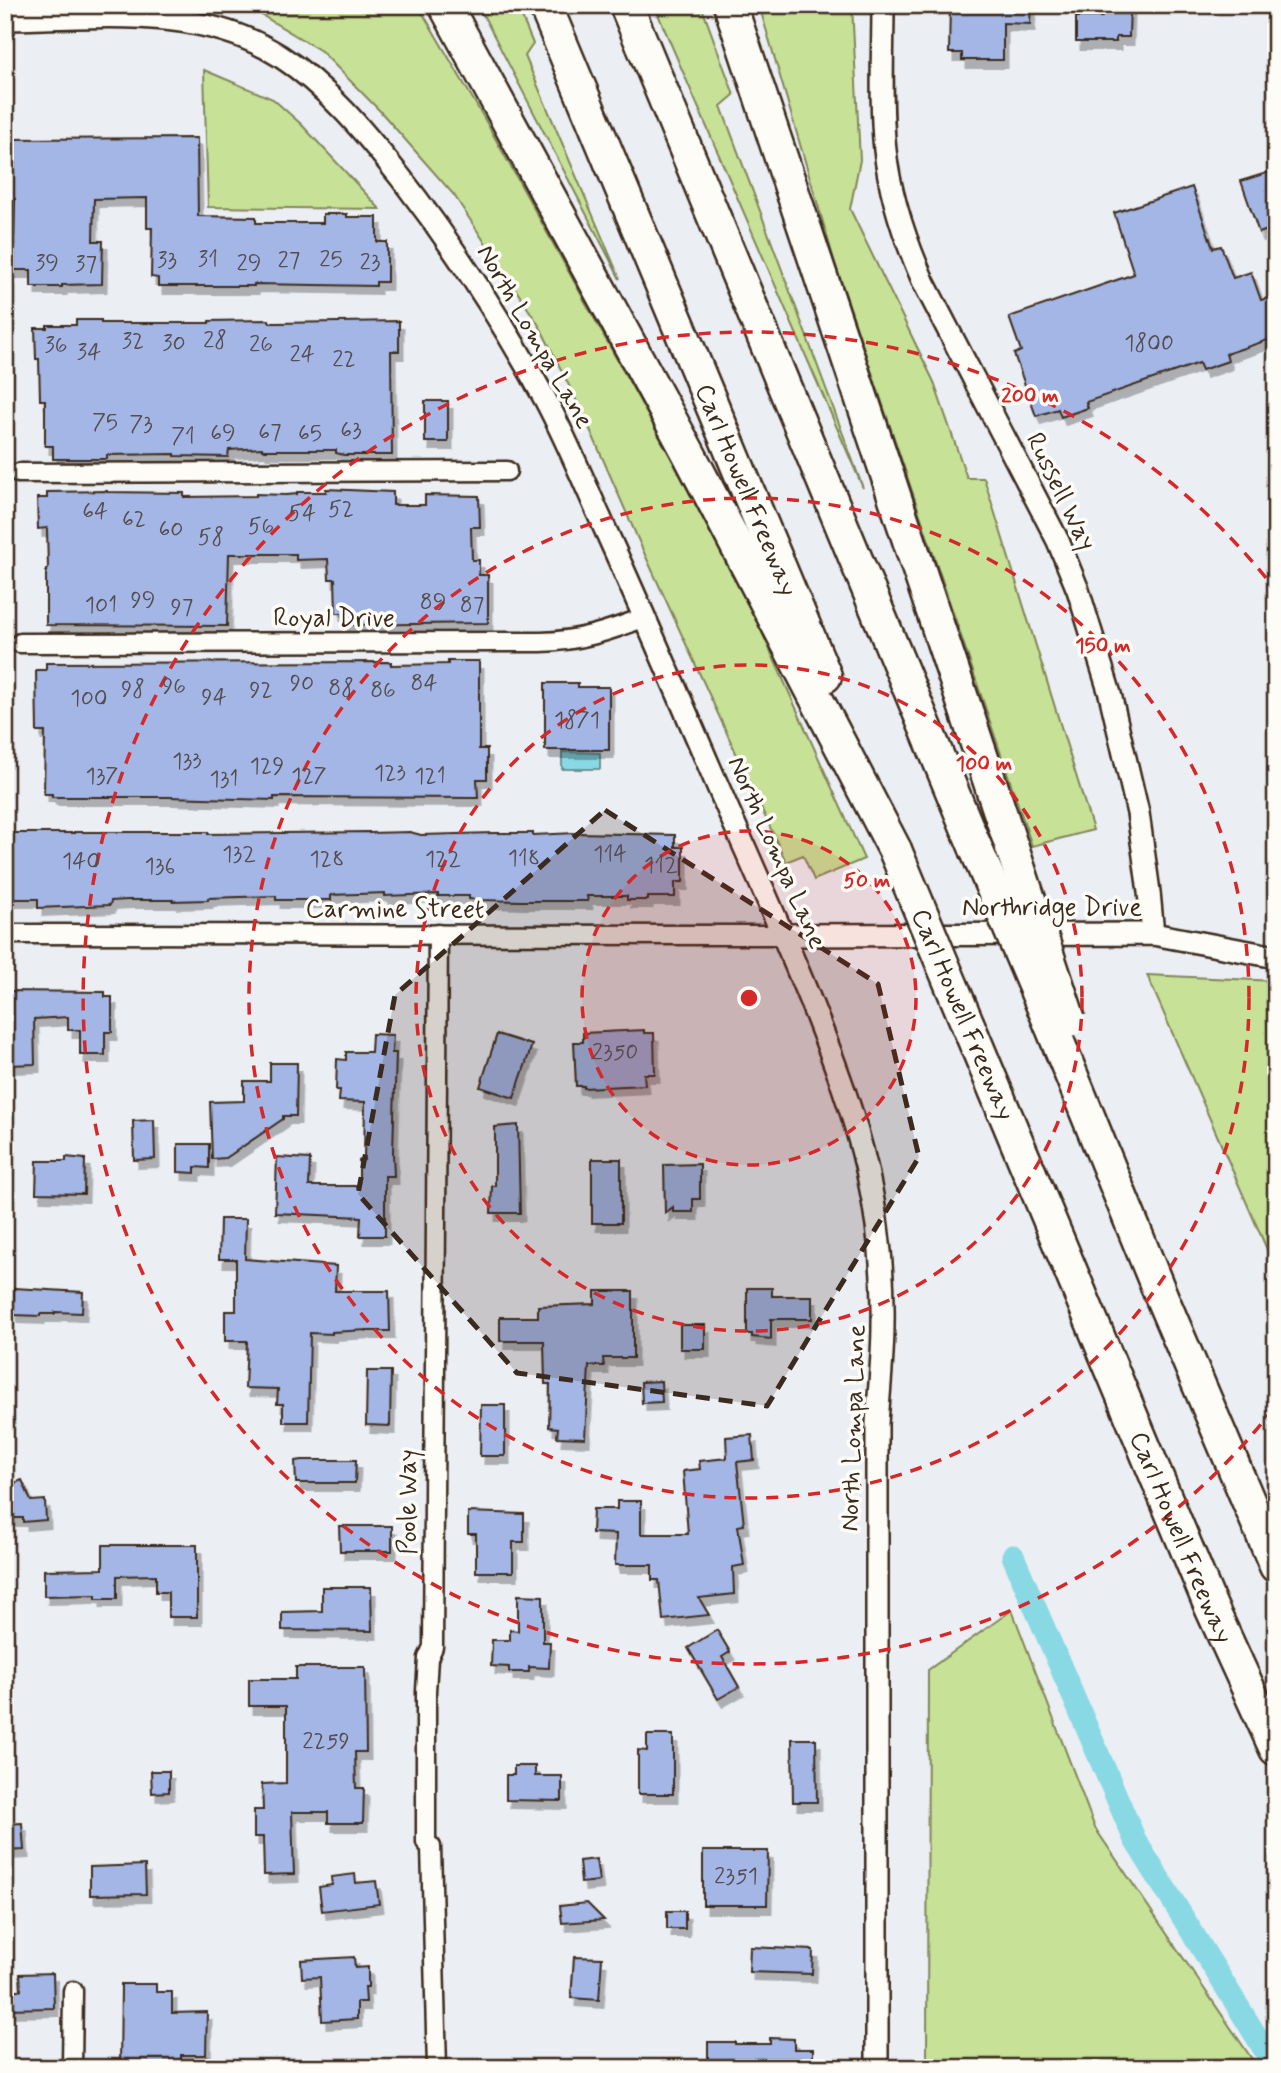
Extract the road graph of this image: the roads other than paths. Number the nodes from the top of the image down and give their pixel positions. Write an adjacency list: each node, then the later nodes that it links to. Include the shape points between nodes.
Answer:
1 (445, 5): 11 (highway, via 688,452)
2 (545, 5): 11 (highway, Carl Howell Freeway)
3 (626, 5): 17 (highway, bridge, via 976,849)
4 (730, 5): 17 (highway, bridge, via 1012,848)
5 (883, 5): 14 (street, Russell Way, via 885,150 906,241 1058,541 1078,590 1110,694 1138,813)
6 (5, 19): 9 (street, North Lompa Lane, via 147,18 201,23 265,47 316,84 363,132 412,193 502,324 547,404)
7 (507, 471): 8 (street)
8 (19, 473)
9 (645, 617): 10 (street, Royal Drive, via 591,636 529,643); 15 (street, North Lompa Lane)
10 (20, 643)
11 (895, 850): 19 (highway, Carl Howell Freeway, bridge, via 1212,1607)
12 (5, 934): 13 (street, Carmine Street)
13 (438, 934): 15 (street, Carmine Street); 22 (street, Poole Way, via 433,1647 426,1690 426,1842 430,1847)
14 (1153, 934): 15 (street, Northridge Drive); 16 (street, Northridge Drive)
15 (785, 935): 23 (street, North Lompa Lane, via 835,1062 860,1142 876,1223 881,1280)
16 (1276, 957)
17 (1060, 1025): 18 (highway, via 1079,1097)
18 (1276, 1566)
19 (1276, 1749)
20 (73, 1991): 21 (street)
21 (72, 2068)
22 (437, 2068)
23 (877, 2068)

